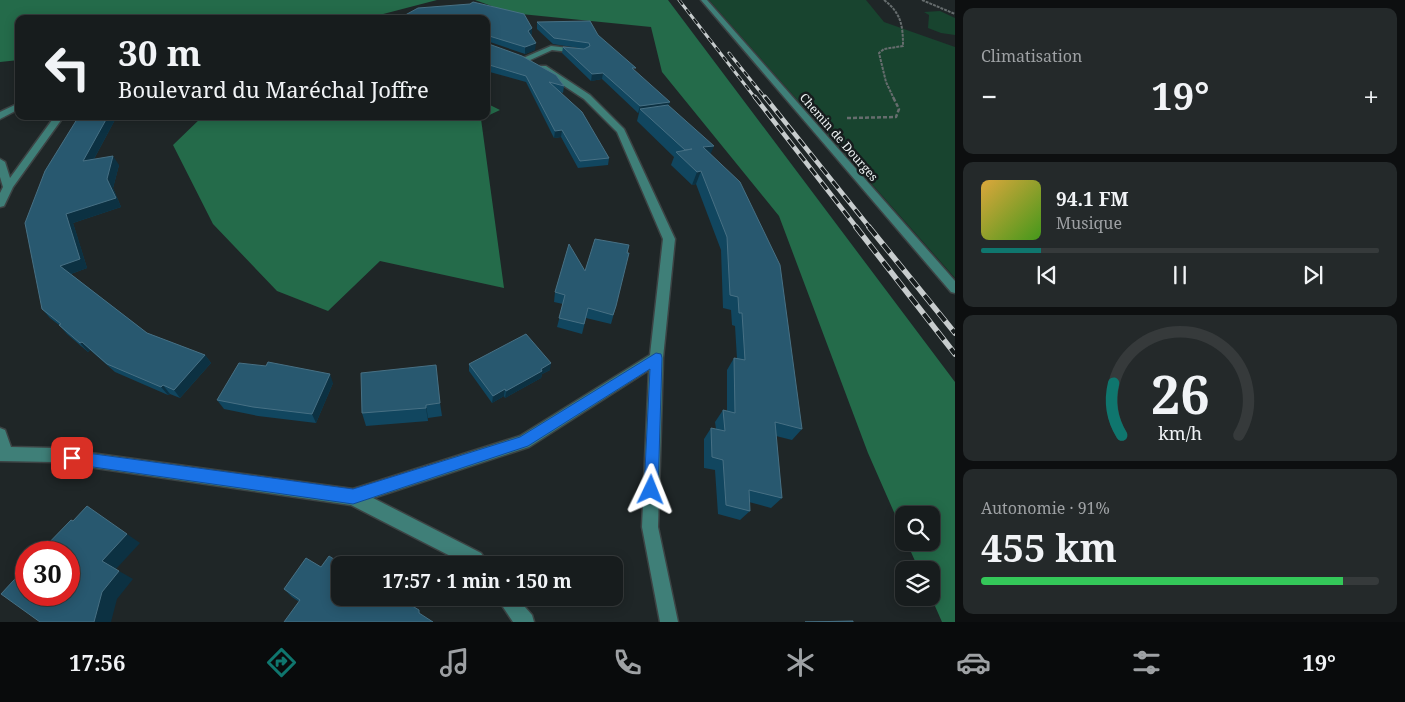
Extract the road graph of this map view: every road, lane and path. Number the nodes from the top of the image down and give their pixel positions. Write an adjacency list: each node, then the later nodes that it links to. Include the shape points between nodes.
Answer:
1 (704, 0): 15 (street, Chemin de Dourges)
2 (884, 0): 10 (path, via 899,12 903,21 903,46 879,53 886,82 899,109 896,117)
3 (922, 0): 4 (path)
4 (955, 14)
5 (583, 52): 7 (street, via 551,48)
6 (510, 54): 7 (street)
7 (525, 60): 16 (street, via 587,97 621,131 669,239)
8 (15, 107): 9 (street)
9 (0, 116)
10 (847, 118)
11 (57, 120): 13 (street)
12 (0, 162): 13 (street)
13 (8, 188): 14 (street)
14 (0, 204)
15 (955, 290)
16 (656, 358): 19 (street, via 524,442); 23 (street, via 650,528)
17 (0, 436): 18 (street)
18 (3, 454): 19 (street, via 54,455)
19 (353, 497): 20 (street)
20 (469, 556)
21 (512, 606): 22 (street)
22 (525, 622)
23 (669, 622)

